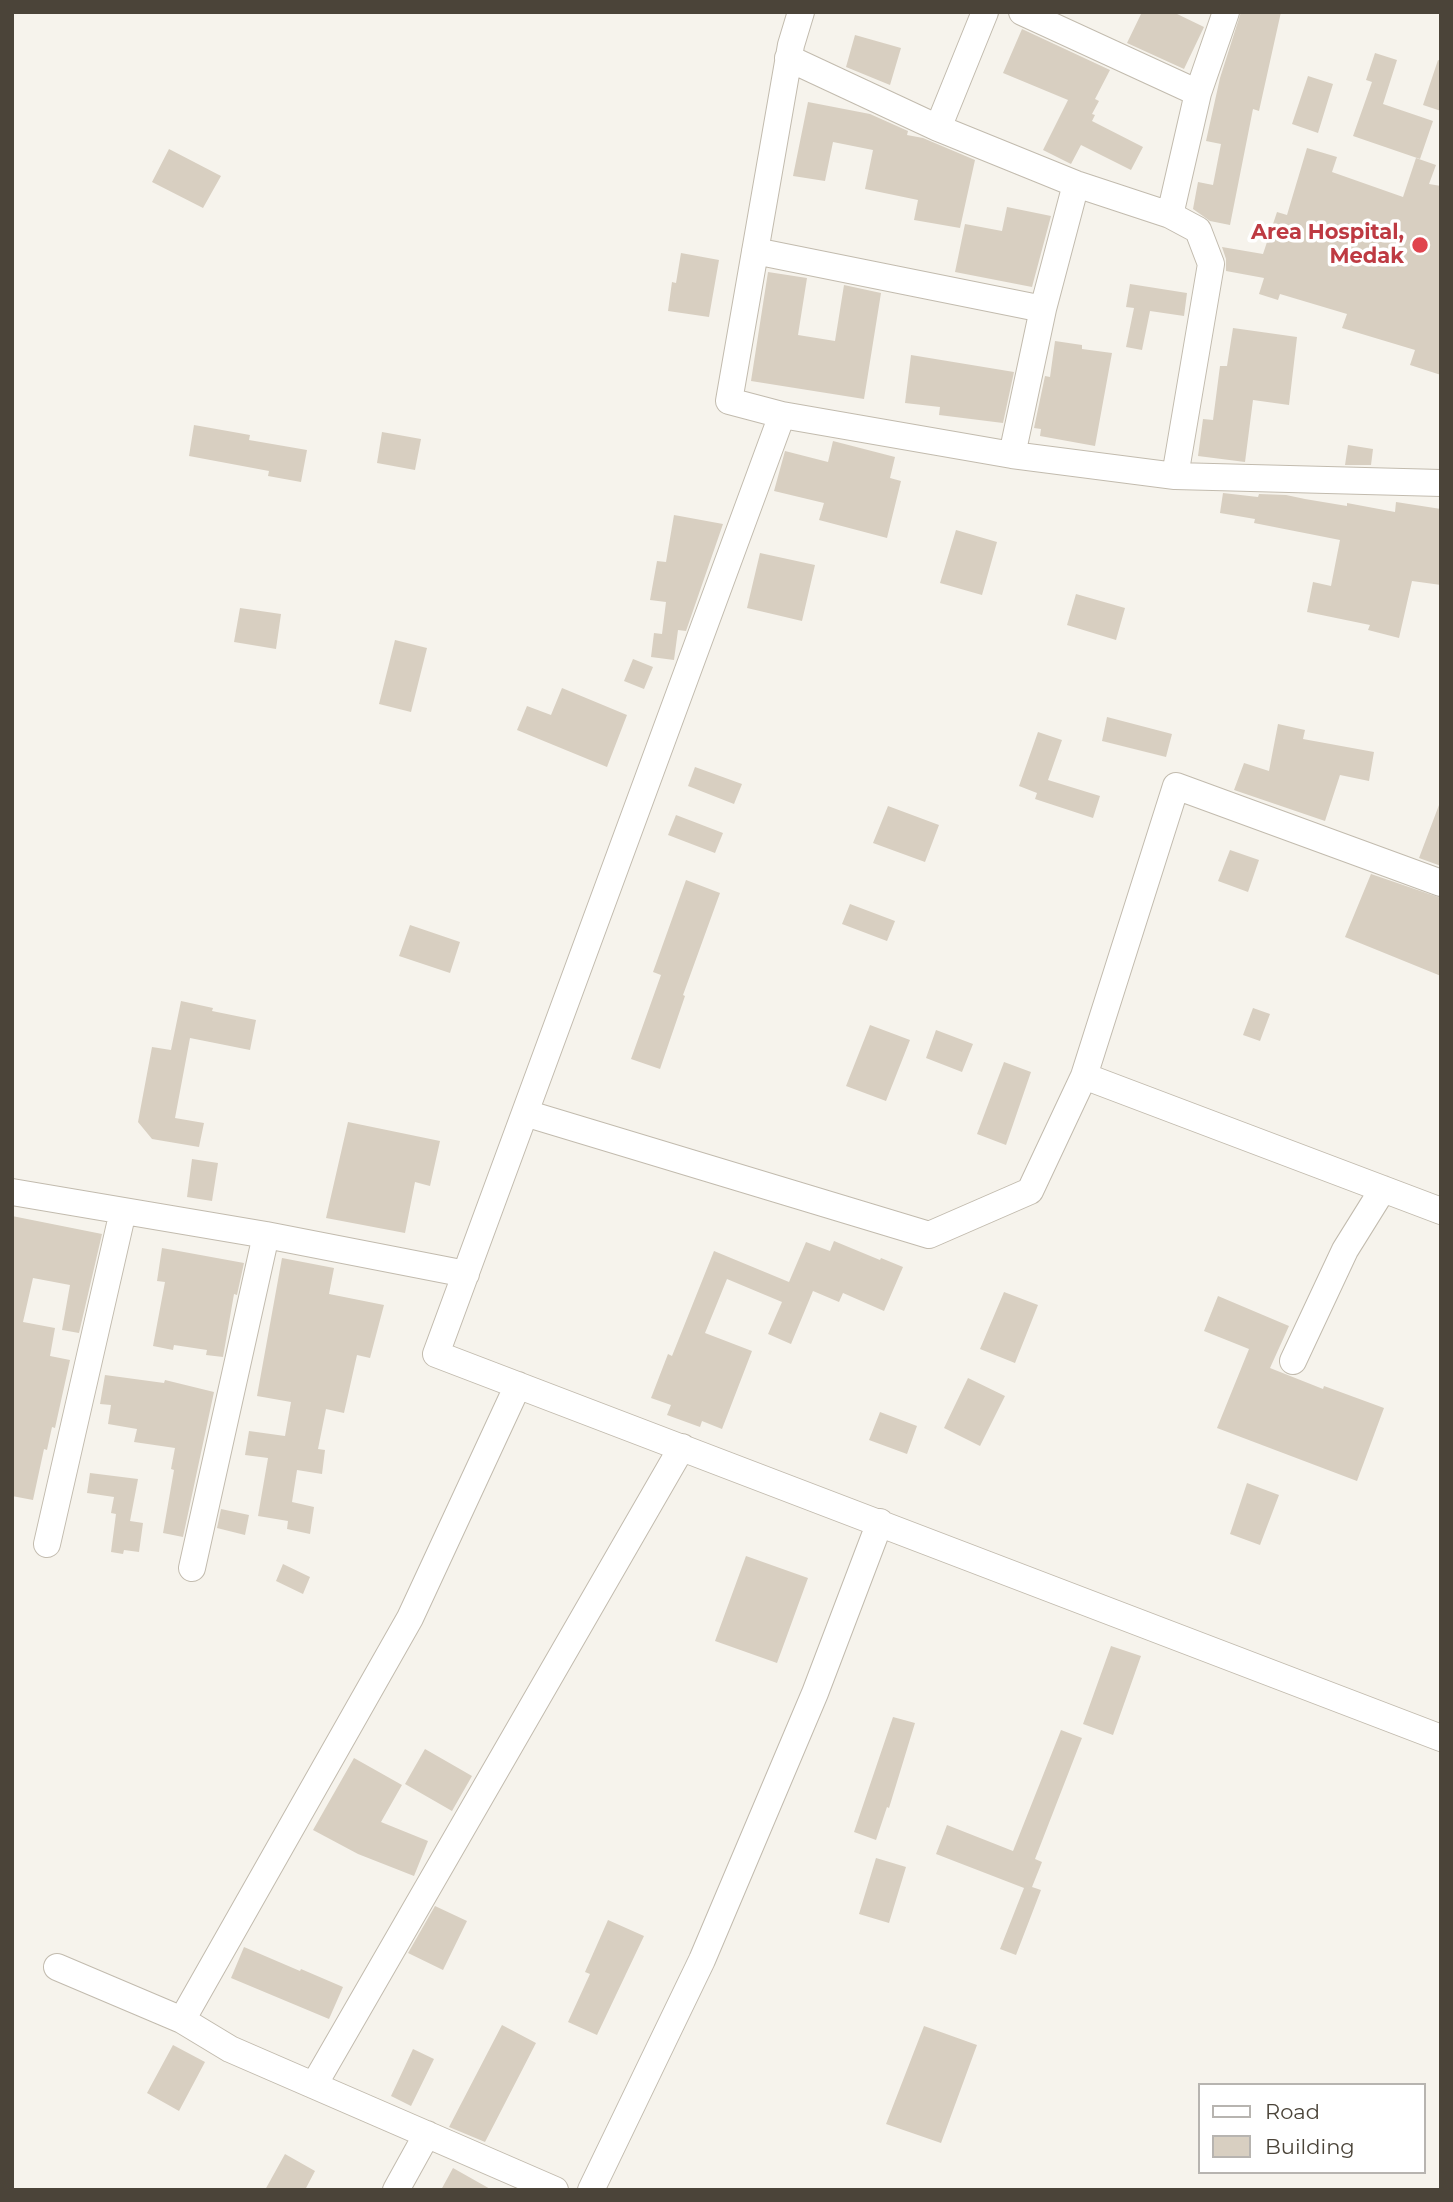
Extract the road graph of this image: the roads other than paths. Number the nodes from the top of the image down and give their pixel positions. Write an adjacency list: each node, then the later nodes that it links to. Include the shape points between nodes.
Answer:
1 (801, 12): 5 (street)
2 (985, 12): 7 (street)
3 (1022, 12): 6 (street)
4 (1226, 12): 6 (street)
5 (788, 58): 7 (street); 10 (street)
6 (1198, 93): 9 (street)
7 (938, 128): 8 (street)
8 (1076, 184): 9 (street); 11 (street)
9 (1170, 215): 14 (street, via 1198,230 1211,264)
10 (754, 251): 11 (street); 12 (street, via 729,401)
11 (1043, 309): 13 (street)
12 (782, 415): 13 (street); 18 (street)
13 (1012, 456): 14 (street)
14 (1175, 476): 15 (street)
15 (1441, 483)
16 (1441, 883): 17 (street, via 1176,786)
17 (1084, 1076): 18 (street, via 1030,1191 929,1235); 19 (street)
18 (525, 1113): 24 (street)
19 (1383, 1189): 22 (street); 25 (street, via 1345,1250)
20 (12, 1192): 21 (street)
21 (123, 1211): 23 (street); 29 (street)
22 (1441, 1211)
23 (266, 1235): 24 (street); 30 (street)
24 (466, 1274): 26 (street, via 436,1354)
25 (1293, 1361)
26 (518, 1385): 27 (street); 33 (street, via 410,1618)
27 (682, 1447): 28 (street); 34 (street)
28 (880, 1522): 31 (street); 38 (street, via 815,1693 702,1960)
29 (47, 1545)
30 (192, 1568)
31 (1441, 1738)
32 (57, 1967): 33 (street)
33 (182, 2020): 34 (street, via 230,2049)
34 (314, 2085): 35 (street)
35 (427, 2134): 36 (street); 37 (street)
36 (396, 2190)
37 (555, 2190)
38 (591, 2190)

